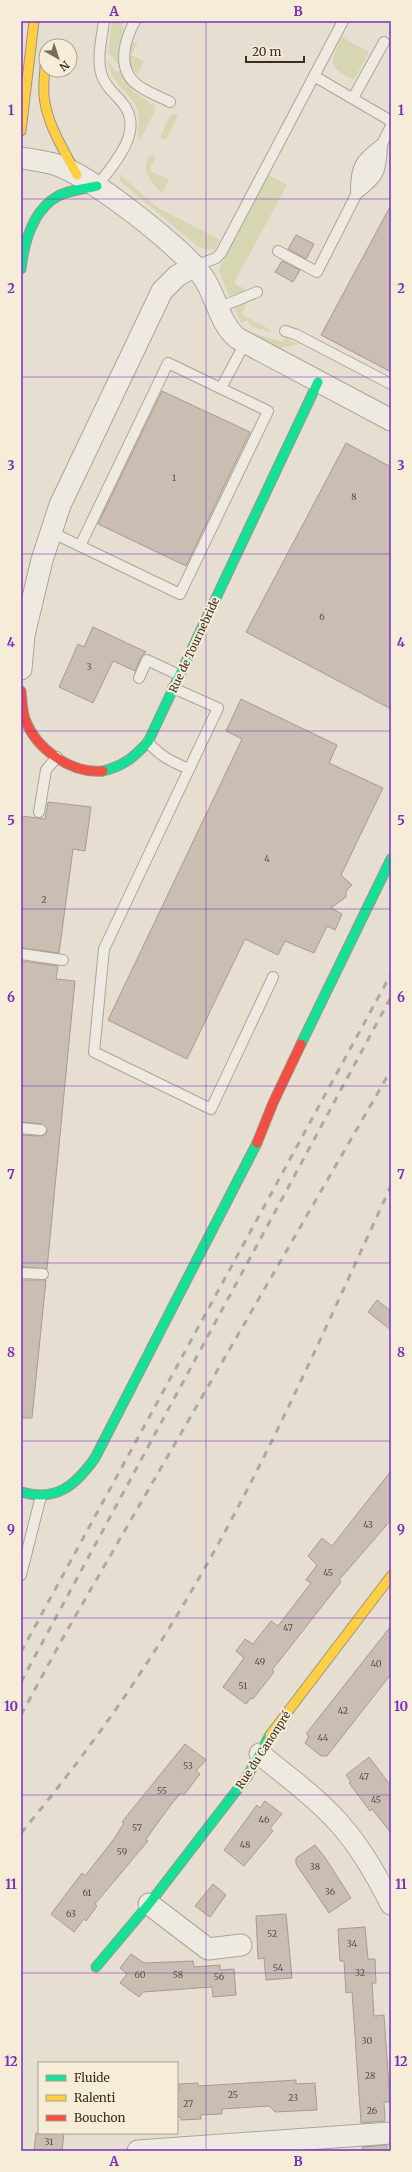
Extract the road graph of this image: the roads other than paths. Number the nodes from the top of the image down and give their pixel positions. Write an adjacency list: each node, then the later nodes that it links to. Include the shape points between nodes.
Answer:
1 (34, 21): 12 (street)
2 (104, 21): 15 (lane, via 99,58 101,75 126,108 130,133 118,159)
3 (343, 21): 6 (lane)
4 (133, 24): 9 (lane, via 124,52 127,72 134,83)
5 (384, 42): 8 (lane)
6 (314, 76): 8 (lane); 17 (lane, via 221,253 216,258)
7 (44, 78): 14 (street, via 44,102 52,126)
8 (356, 100): 10 (lane)
9 (170, 102)
10 (391, 121)
11 (391, 126): 16 (lane, via 317,272)
12 (21, 131)
13 (21, 158): 14 (street, via 58,165)
14 (77, 175): 15 (street)
15 (97, 186): 17 (street, via 166,239); 18 (street, via 53,199 36,216 22,253)
16 (278, 251)
17 (195, 266): 20 (street); 27 (street, via 177,276 162,292 65,493)
18 (21, 269)
19 (257, 292): 20 (lane)
20 (218, 308): 22 (street, via 233,335)
21 (285, 331): 24 (lane)
22 (245, 343): 23 (street); 25 (lane)
23 (318, 382): 26 (street); 30 (street, Rue de Tournebride)
24 (391, 384)
25 (221, 388): 28 (lane, via 168,363); 28 (lane, via 268,411 180,594)
26 (391, 420)
27 (51, 532): 28 (lane); 29 (street, via 24,635)
28 (80, 546)
29 (21, 669)
30 (179, 675): 31 (lane, via 147,660); 32 (street, Rue de Tournebride)
31 (139, 678)
32 (173, 688): 35 (street, Rue de Tournebride); 37 (lane, via 218,708)
33 (21, 691): 34 (street, Rue de Tournebride)
34 (23, 722): 36 (street, Rue de Tournebride, via 39,743)
35 (148, 742): 36 (street, Rue de Tournebride, via 131,760 108,770 88,772); 37 (lane, via 157,754)
36 (57, 757): 38 (lane, via 46,770)
37 (189, 769): 42 (lane, via 104,949 94,1052 211,1108)
38 (39, 812)
39 (391, 859): 48 (street, via 273,1103 254,1153 106,1439 94,1459 72,1485 56,1494)
40 (21, 954): 41 (lane)
41 (63, 960)
42 (274, 977)
43 (21, 1128): 44 (lane)
44 (41, 1130)
45 (21, 1272): 46 (lane)
46 (43, 1274)
47 (21, 1492): 48 (street)
48 (41, 1496): 49 (lane)
49 (21, 1575)
50 (391, 1576): 51 (street, Rue du Canonpré, via 273,1730)
51 (260, 1754): 52 (street, Rue du Canonpré, via 247,1778); 53 (street, via 339,1822)
52 (149, 1904): 54 (street, via 208,1948); 55 (street, Rue du Canonpré)
53 (391, 1904)
54 (241, 1945)
55 (96, 1968)
56 (391, 2133): 57 (street)
57 (138, 2151)

